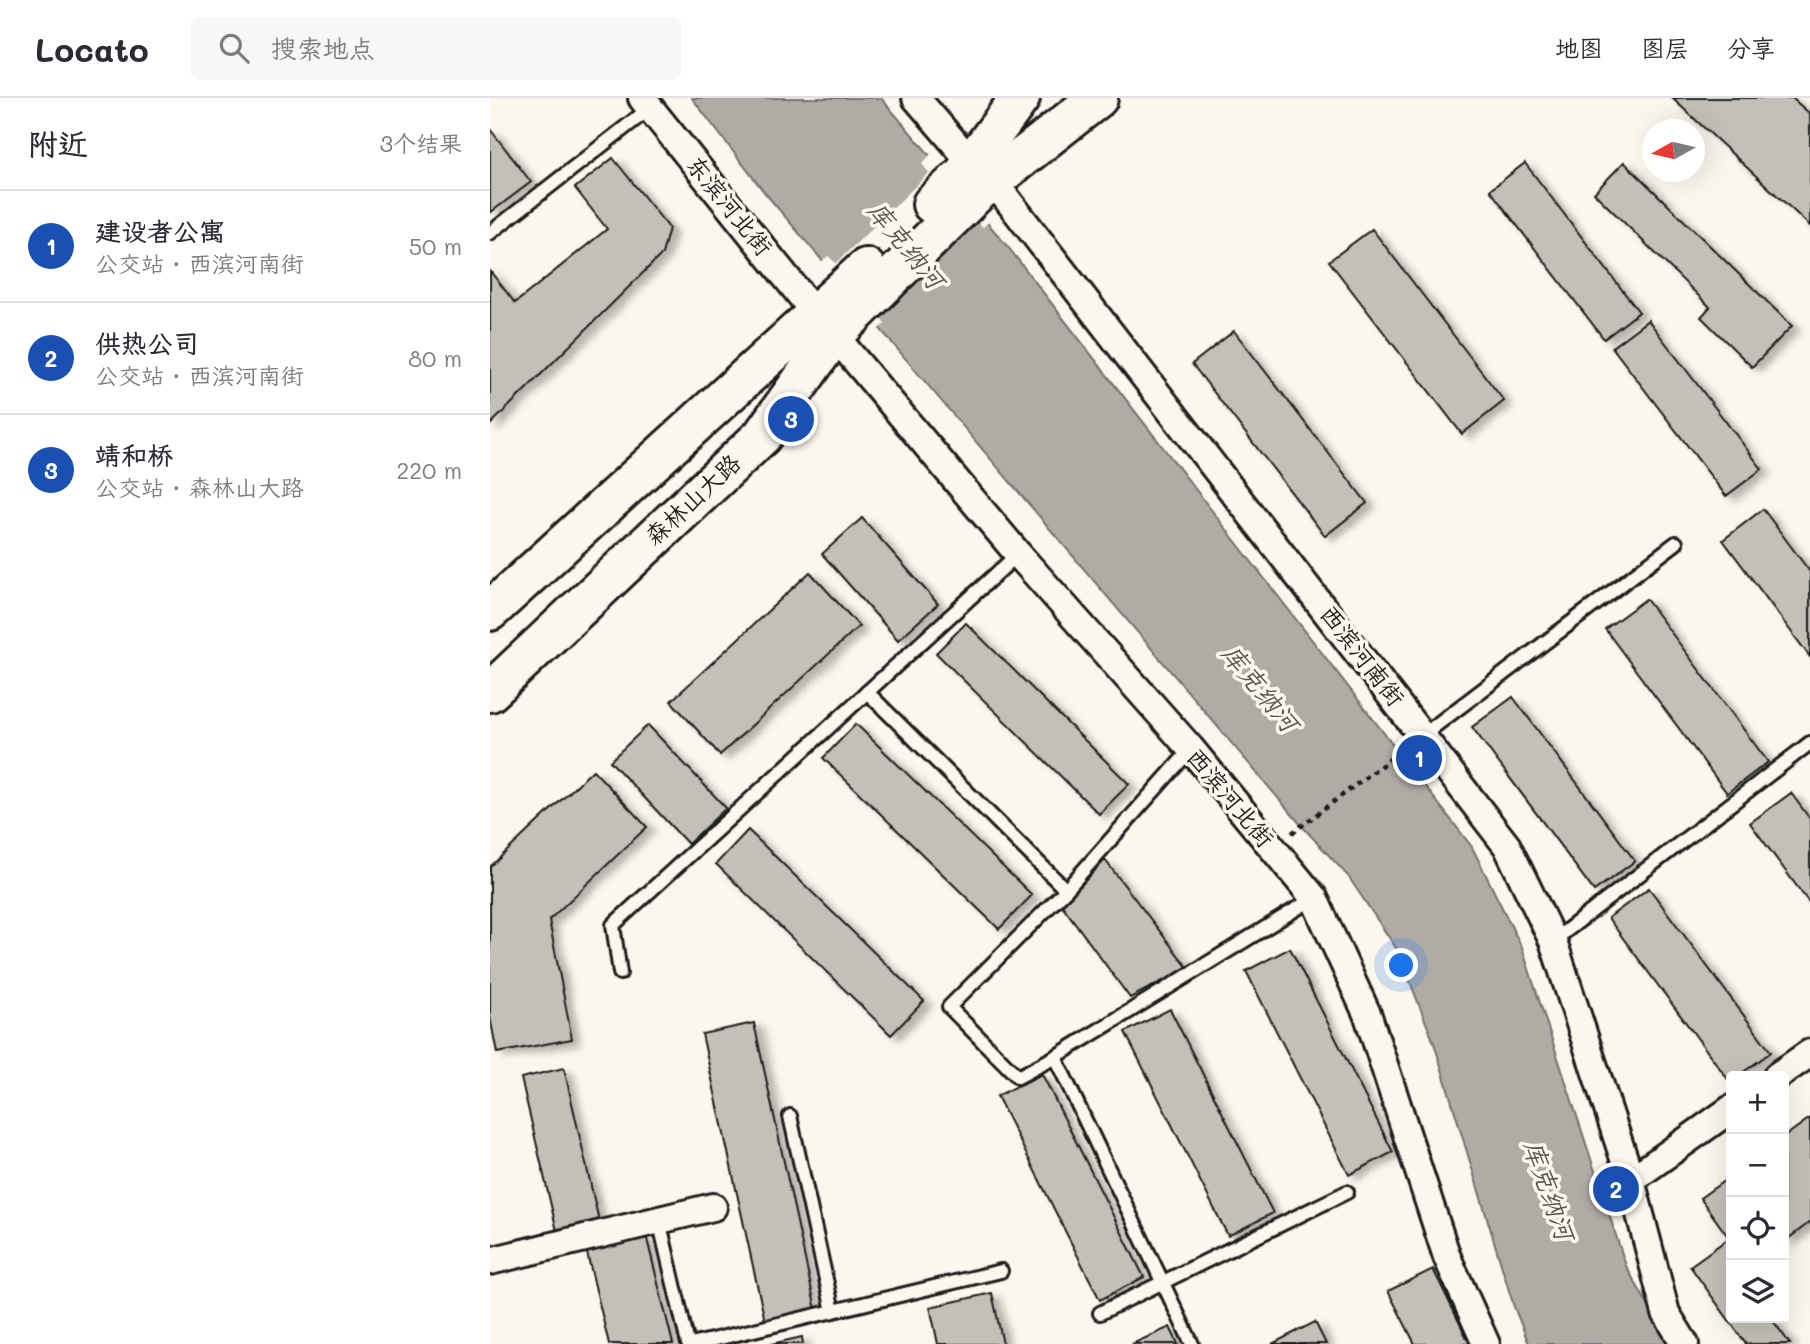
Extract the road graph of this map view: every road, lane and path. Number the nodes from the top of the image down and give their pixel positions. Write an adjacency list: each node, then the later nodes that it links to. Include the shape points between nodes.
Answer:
1 (916, 98): 5 (street, 西滨河南街)
2 (1020, 98): 5 (main road, 森林山大路)
3 (1098, 98): 5 (main road, 森林山大路)
4 (646, 103): 6 (lane); 7 (street, 东滨河北街)
5 (976, 178): 7 (main road, 森林山大路); 13 (street, 西滨河南街)
6 (490, 233)
7 (836, 314): 9 (street, 西滨河北街); 10 (main road, 森林山大路); 11 (main road, 森林山大路, via 762,436)
8 (1676, 543): 13 (lane)
9 (1018, 554): 12 (lane); 15 (street, 西滨河北街)
10 (490, 611)
11 (490, 692)
12 (867, 692): 17 (lane); 20 (lane, via 613,925)
13 (1414, 742): 16 (path); 19 (street, 西滨河南街, via 1507,846)
14 (1810, 743): 19 (lane)
15 (1191, 749): 17 (lane); 18 (street, 西滨河北街)
16 (1299, 828)
17 (1066, 890): 22 (lane, via 949,1007 1018,1077)
18 (1314, 898): 22 (lane); 38 (street, 西滨河北街, via 1368,1016 1447,1256)
19 (1553, 942): 26 (street, 西滨河南街)
20 (620, 973)
21 (1810, 1053): 23 (street)
22 (1055, 1057): 32 (lane)
23 (1784, 1071)
24 (1726, 1113): 26 (street)
25 (790, 1116): 33 (lane)
26 (1631, 1181): 39 (street, 西滨河南街, via 1666,1312)
27 (1347, 1192): 32 (lane)
28 (713, 1207): 29 (street)
29 (659, 1220): 30 (street); 35 (lane)
30 (490, 1261)
31 (1001, 1271): 33 (lane)
32 (1163, 1282): 34 (lane); 37 (lane)
33 (833, 1311): 36 (lane)
34 (1100, 1313)
35 (688, 1344)
36 (695, 1344)
37 (1192, 1344)
38 (1486, 1344)
39 (1685, 1344)

